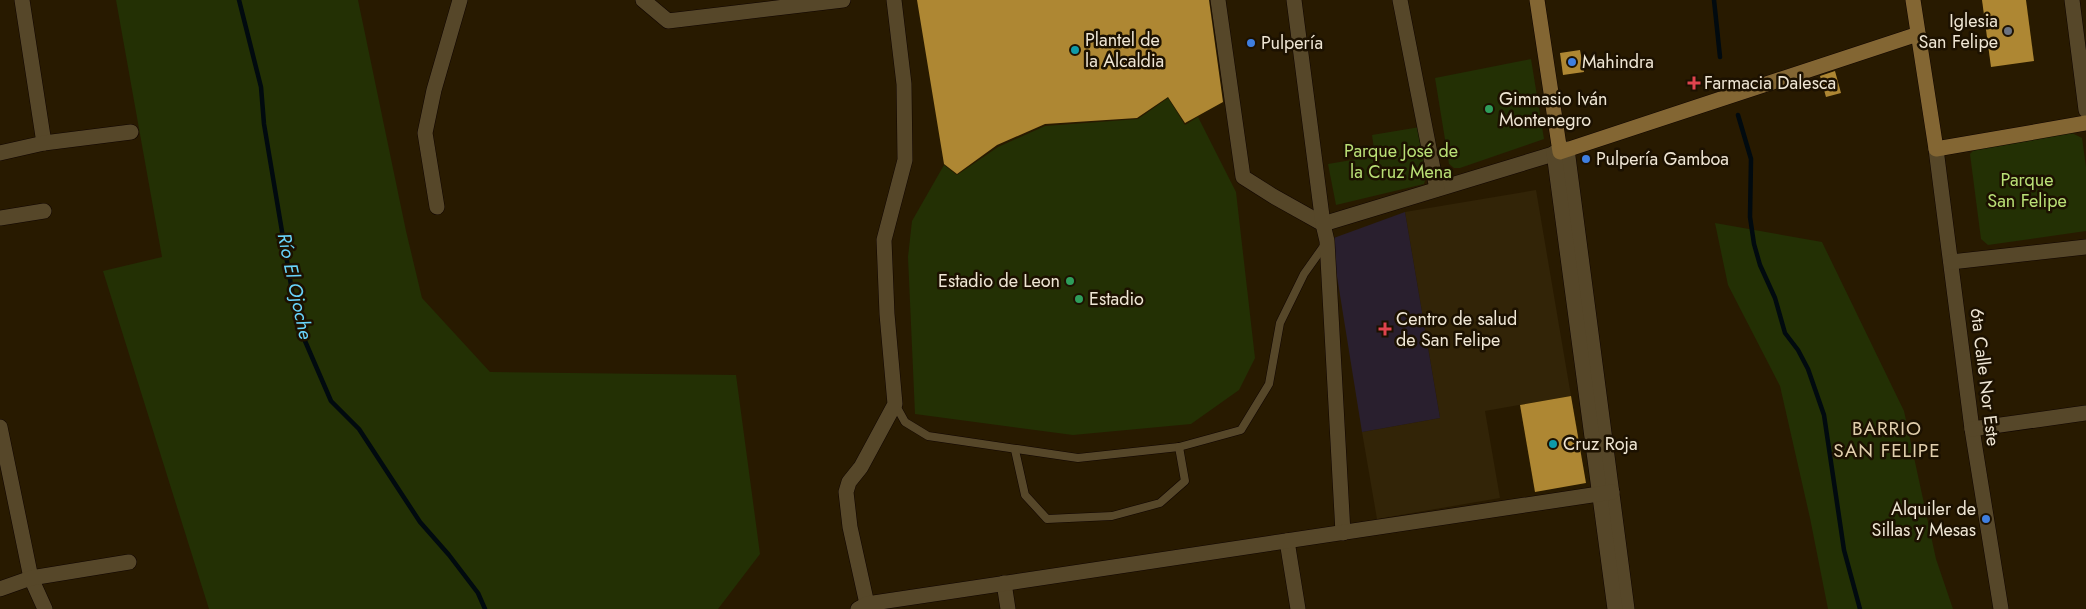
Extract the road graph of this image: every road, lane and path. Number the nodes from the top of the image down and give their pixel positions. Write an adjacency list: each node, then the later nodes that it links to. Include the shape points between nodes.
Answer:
1 (22, 0): 16 (street)
2 (460, 0): 21 (street, via 425,133)
3 (643, 0): 4 (street, via 668,20)
4 (843, 0)
5 (894, 0): 28 (street, via 904,84 905,160 884,240)
6 (1218, 0): 24 (street, via 1243,176)
7 (1294, 0): 24 (street)
8 (1400, 0): 20 (street)
9 (1537, 0): 18 (street)
10 (1913, 0): 12 (street)
11 (2072, 0): 13 (street)
12 (1918, 34): 17 (street); 18 (street)
13 (2086, 110)
14 (2086, 123): 17 (street)
15 (131, 132): 16 (street)
16 (44, 143): 19 (street)
17 (1936, 148): 27 (street, 6ta Calle Nor Este)
18 (1560, 151): 20 (street); 34 (street)
19 (0, 153)
20 (1437, 190): 24 (street)
21 (437, 208)
22 (44, 211): 23 (street)
23 (0, 218)
24 (1323, 224): 25 (street)
25 (1327, 241): 32 (lane, via 1304,274 1280,323 1269,384 1241,430); 35 (street)
26 (2086, 247): 27 (street)
27 (1951, 262): 31 (street, 6ta Calle Nor Este)
28 (895, 404): 33 (lane, via 905,422 928,436); 41 (street, via 846,492)
29 (2086, 413): 31 (street)
30 (0, 427): 38 (street)
31 (1972, 429): 47 (street, 6ta Calle Nor Este)
32 (1179, 447): 33 (lane, via 1078,458); 33 (lane, via 1185,481 1160,504 1112,516 1047,519 1025,495)
33 (1015, 450)
34 (1606, 493): 35 (street); 45 (street); 46 (street)
35 (1343, 532): 36 (street)
36 (1287, 541): 39 (street); 44 (street)
37 (129, 562): 38 (street)
38 (31, 578): 40 (street); 42 (street)
39 (1004, 583): 41 (street); 43 (street)
40 (0, 589)
41 (862, 606)
42 (45, 609)
43 (1008, 609)
44 (1298, 609)
45 (1615, 609)
46 (1627, 609)
47 (2001, 609)

